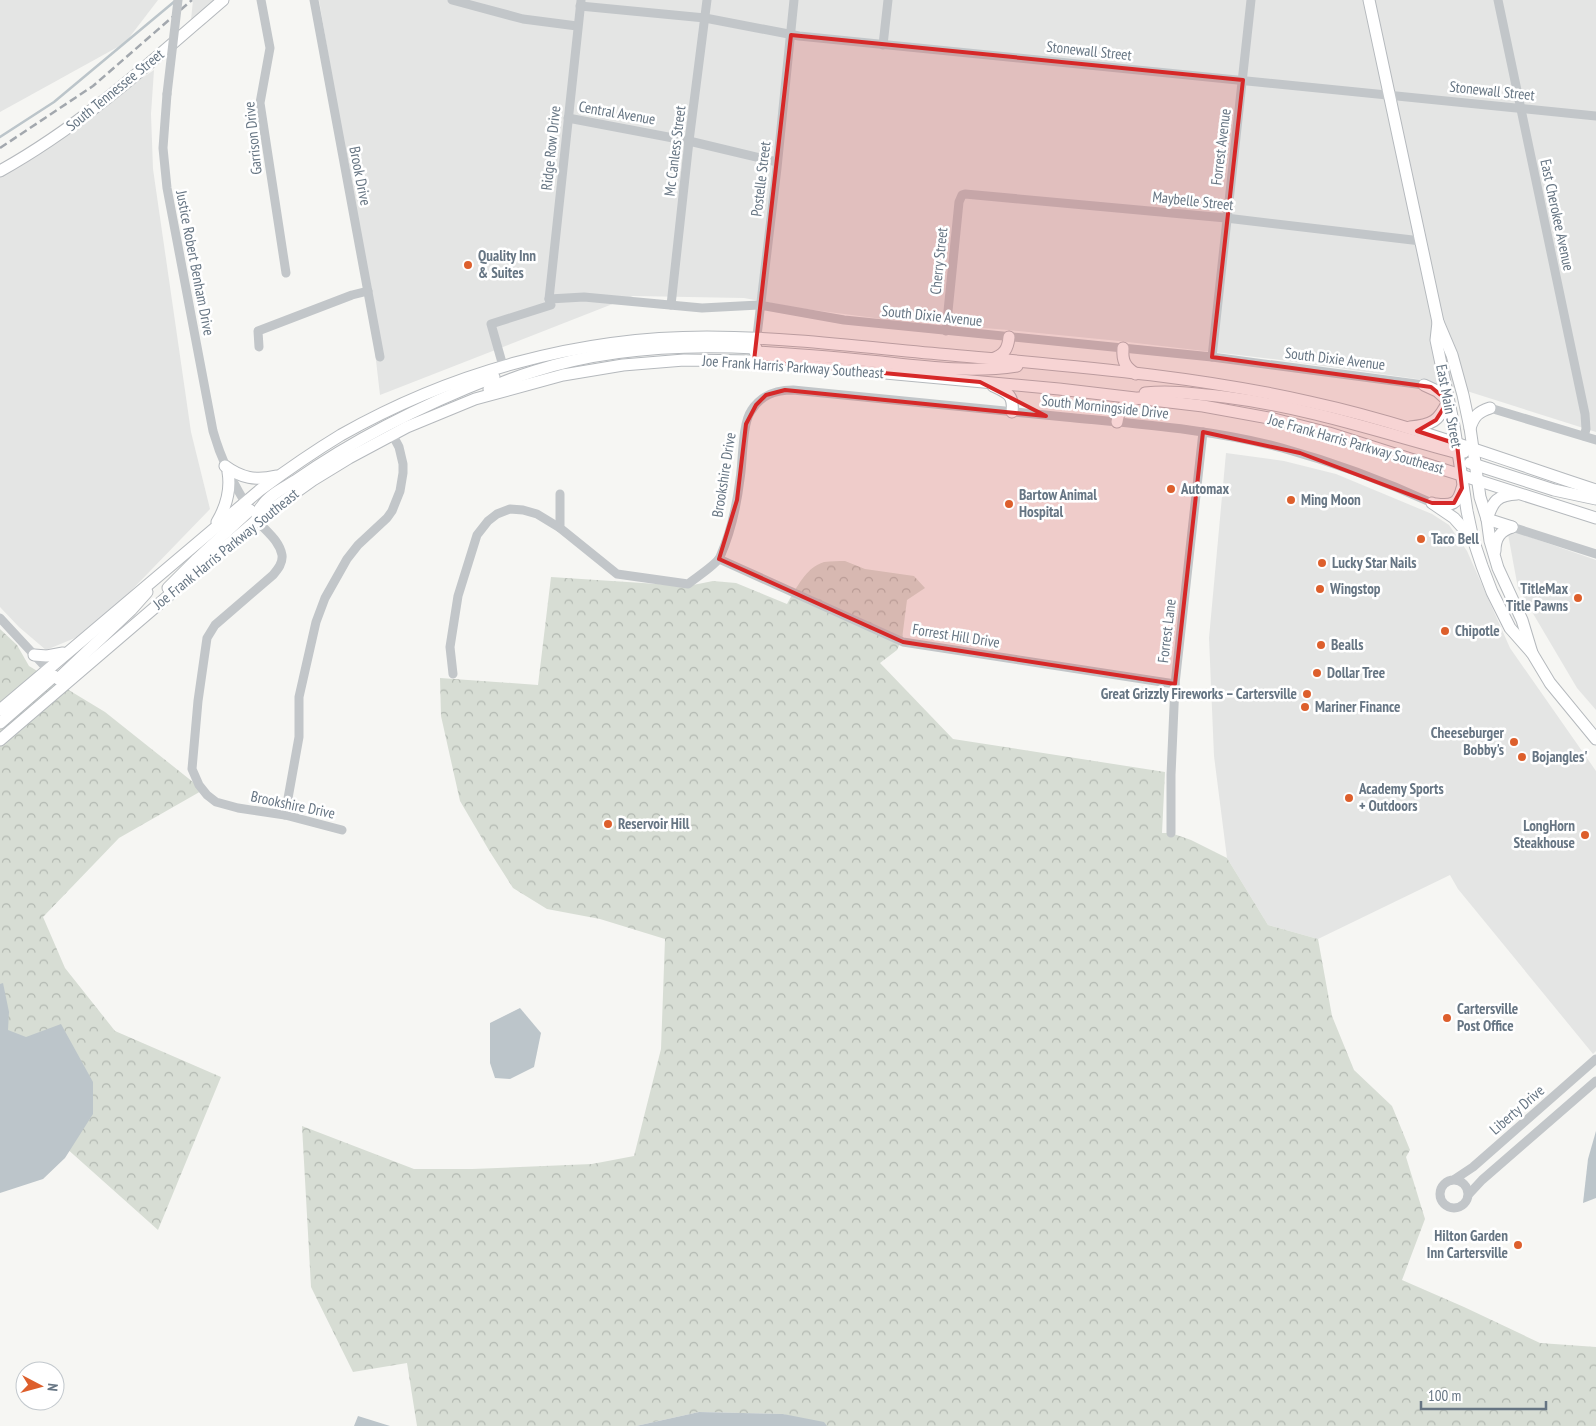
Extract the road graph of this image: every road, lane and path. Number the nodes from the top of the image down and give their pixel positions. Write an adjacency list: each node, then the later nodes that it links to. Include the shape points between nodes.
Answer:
1 (178, 0): 66 (street, Justice Robert Benham Drive, bridge, via 163,142 167,188 211,419)
2 (223, 0): 24 (main road, South Tennessee Street, via 91,111)
3 (261, 0): 28 (street, Garrison Drive, via 270,48 260,103)
4 (314, 0): 29 (street, Brook Drive)
5 (452, 0): 14 (street, via 523,19)
6 (707, 0): 13 (street, Mc Canless Street)
7 (794, 0): 15 (street, Postelle Street)
8 (888, 0): 16 (street)
9 (1251, 0): 17 (street, Forrest Avenue)
10 (1369, 0): 18 (main road, East Main Street)
11 (1498, 0): 19 (street, East Cherokee Avenue)
12 (580, 3): 13 (street, Stonewall Street); 14 (street, Ridge Row Drive)
13 (705, 18): 15 (street, Stonewall Street); 22 (street, Mc Canless Street)
14 (577, 26): 21 (street, Ridge Row Drive)
15 (791, 35): 16 (street, Stonewall Street); 23 (street, Postelle Street)
16 (883, 44): 17 (street, Stonewall Street)
17 (1243, 80): 18 (street, Stonewall Street); 26 (street, Forrest Avenue)
18 (1390, 95): 19 (street, Stonewall Street); 27 (main road, East Main Street)
19 (1520, 108): 20 (street, Stonewall Street); 61 (street, East Cherokee Avenue, via 1584,414)
20 (1596, 116)
21 (568, 118): 22 (street, Central Avenue); 30 (street, Ridge Row Drive)
22 (689, 141): 23 (street, Central Avenue); 31 (street, Mc Canless Street)
23 (777, 162): 32 (street, Postelle Street)
24 (0, 171)
25 (962, 195): 26 (street, Maybelle Street, via 968,193); 34 (street, Cherry Street)
26 (1226, 218): 27 (street, Maybelle Street); 40 (street, Forrest Avenue)
27 (1421, 241): 33 (main road, East Main Street)
28 (286, 272)
29 (368, 291): 36 (street, via 258,331); 39 (street, Brook Drive)
30 (549, 299): 31 (street, South Dixie Avenue, via 584,297); 44 (street, via 551,305 491,324)
31 (671, 305): 32 (street, South Dixie Avenue, via 702,308)
32 (759, 305): 34 (street, South Dixie Avenue, via 844,320); 38 (street, Postelle Street)
33 (1438, 322): 45 (main road, East Main Street, via 1436,340); 50 (main road, East Main Street, via 1452,355)
34 (946, 331): 35 (street, South Dixie Avenue)
35 (1009, 337): 37 (street, South Dixie Avenue); 41 (main road, via 1005,352)
36 (258, 347)
37 (1123, 348): 40 (street, South Dixie Avenue); 46 (main road, via 1124,363)
38 (755, 350): 41 (main road, Joe Frank Harris Parkway Southeast); 42 (main road, Joe Frank Harris Parkway Southeast, via 705,337 655,339 584,348); 43 (main road, via 944,368 1005,368); 47 (main road, Joe Frank Harris Parkway Southeast); 60 (main road, Joe Frank Harris Parkway Southeast, via 564,375 475,399)
39 (380, 357)
40 (1212, 357): 48 (street, South Dixie Avenue)
41 (992, 359): 43 (main road, Joe Frank Harris Parkway Southeast)
42 (519, 362): 44 (main road, Joe Frank Harris Parkway Southeast); 77 (main road, via 503,373 404,417 341,450 266,501 260,509)
43 (1034, 363): 46 (main road, Joe Frank Harris Parkway Southeast)
44 (503, 366): 67 (main road, Joe Frank Harris Parkway Southeast, via 445,386 377,416)
45 (1441, 367): 48 (main road, via 1435,380); 53 (main road, East Main Street)
46 (1136, 374): 57 (main road, Joe Frank Harris Parkway Southeast, via 1281,395)
47 (980, 382): 51 (main road, Joe Frank Harris Parkway Southeast); 55 (main road, via 1008,393)
48 (1424, 384): 53 (main road)
49 (766, 395): 55 (street, South Morningside Drive, via 793,390); 87 (street, Brookshire Drive, via 748,416 736,500)
50 (1462, 395): 54 (main road); 58 (main road, East Main Street)
51 (1120, 396): 52 (main road, Joe Frank Harris Parkway Southeast); 64 (main road, via 1164,392 1260,402)
52 (1139, 398): 56 (main road, via 1123,405); 68 (main road, Joe Frank Harris Parkway Southeast, via 1218,408 1289,423)
53 (1448, 401): 57 (main road, via 1436,420); 64 (main road, East Main Street)
54 (1490, 408): 58 (main road, via 1478,413); 61 (street)
55 (1012, 412): 56 (street, South Morningside Drive)
56 (1117, 422): 59 (street, South Morningside Drive)
57 (1406, 428): 64 (main road, Joe Frank Harris Parkway Southeast)
58 (1470, 428): 63 (main road, East Main Street)
59 (1203, 432): 75 (street, South Morningside Drive, via 1300,453 1382,482); 95 (street, Forrest Lane)
60 (392, 434): 77 (main road, Joe Frank Harris Parkway Southeast); 100 (street, via 402,455 400,491 387,518 347,559 325,598 316,622 299,697 299,737)
61 (1584, 436): 62 (street)
62 (1596, 440)
63 (1473, 449): 64 (main road, Joe Frank Harris Parkway Southeast); 65 (main road, East Main Street); 71 (main road, Joe Frank Harris Parkway Southeast)
64 (1458, 452): 65 (main road); 68 (main road, East Main Street)
65 (1475, 464): 69 (main road, East Main Street); 74 (main road, via 1554,490)
66 (226, 469): 67 (main road, via 252,479); 77 (street, Justice Robert Benham Drive); 83 (main road, via 229,480 226,503)
67 (282, 474): 77 (main road, Joe Frank Harris Parkway Southeast)
68 (1461, 475): 69 (main road, Joe Frank Harris Parkway Southeast); 70 (main road, East Main Street)
69 (1477, 480): 72 (main road, Joe Frank Harris Parkway Southeast); 80 (main road, East Main Street)
70 (1462, 488): 75 (main road, via 1454,503); 84 (main road, East Main Street)
71 (1596, 490)
72 (1520, 493): 76 (main road, Joe Frank Harris Parkway Southeast); 80 (main road, via 1496,500)
73 (560, 494): 82 (street)
74 (1596, 499)
75 (1432, 504): 84 (main road, via 1454,518)
76 (1567, 508): 78 (main road); 79 (main road, Joe Frank Harris Parkway Southeast)
77 (251, 511): 83 (main road, Joe Frank Harris Parkway Southeast); 94 (main road, Joe Frank Harris Parkway Southeast, via 152,609); 100 (street, Brookshire Drive, via 278,545 282,553 281,564 273,575 210,631 205,646 192,769 207,795 216,802)
78 (1596, 511)
79 (1596, 518)
80 (1487, 519): 81 (main road); 86 (main road, East Main Street)
81 (1512, 527): 85 (street); 86 (main road, via 1498,535)
82 (560, 528): 87 (street, via 617,574 688,584); 93 (street, via 537,514 523,510 510,509 488,520 478,535 458,596 450,647)
83 (210, 531): 88 (main road, Joe Frank Harris Parkway Southeast)
84 (1473, 539): 91 (main road, East Main Street, via 1504,617)
85 (1596, 554)
86 (1495, 557): 91 (main road, East Main Street, via 1522,620)
87 (719, 559): 95 (street, Forrest Hill Drive, via 903,642)
88 (167, 567): 90 (main road, Joe Frank Harris Parkway Southeast); 94 (main road, via 131,610)
89 (0, 618): 92 (street)
90 (67, 652): 92 (main road, via 53,656); 94 (main road, Joe Frank Harris Parkway Southeast)
91 (1532, 653): 98 (main road, East Main Street, via 1550,682)
92 (34, 655): 94 (street)
93 (453, 674)
94 (56, 677): 96 (main road, Joe Frank Harris Parkway Southeast); 97 (main road); 99 (main road, Joe Frank Harris Parkway Southeast)
95 (1175, 684): 102 (street, Forrest Lane)
96 (0, 710)
97 (0, 723)
98 (1596, 739)
99 (0, 740)
100 (285, 815): 101 (street, Brookshire Drive)
101 (342, 830)
102 (1171, 833)
103 (1596, 1059): 104 (street, Liberty Drive)
104 (1584, 1070): 105 (street); 106 (street, Liberty Drive)
105 (1596, 1081): 107 (street, Liberty Drive)
106 (1498, 1144): 107 (street); 108 (street, Liberty Drive)
107 (1507, 1159): 109 (street, Liberty Drive)
108 (1455, 1179): 109 (street, via 1465,1184); 109 (street, via 1441,1188 1439,1193 1443,1204 1461,1208)
109 (1469, 1194)

